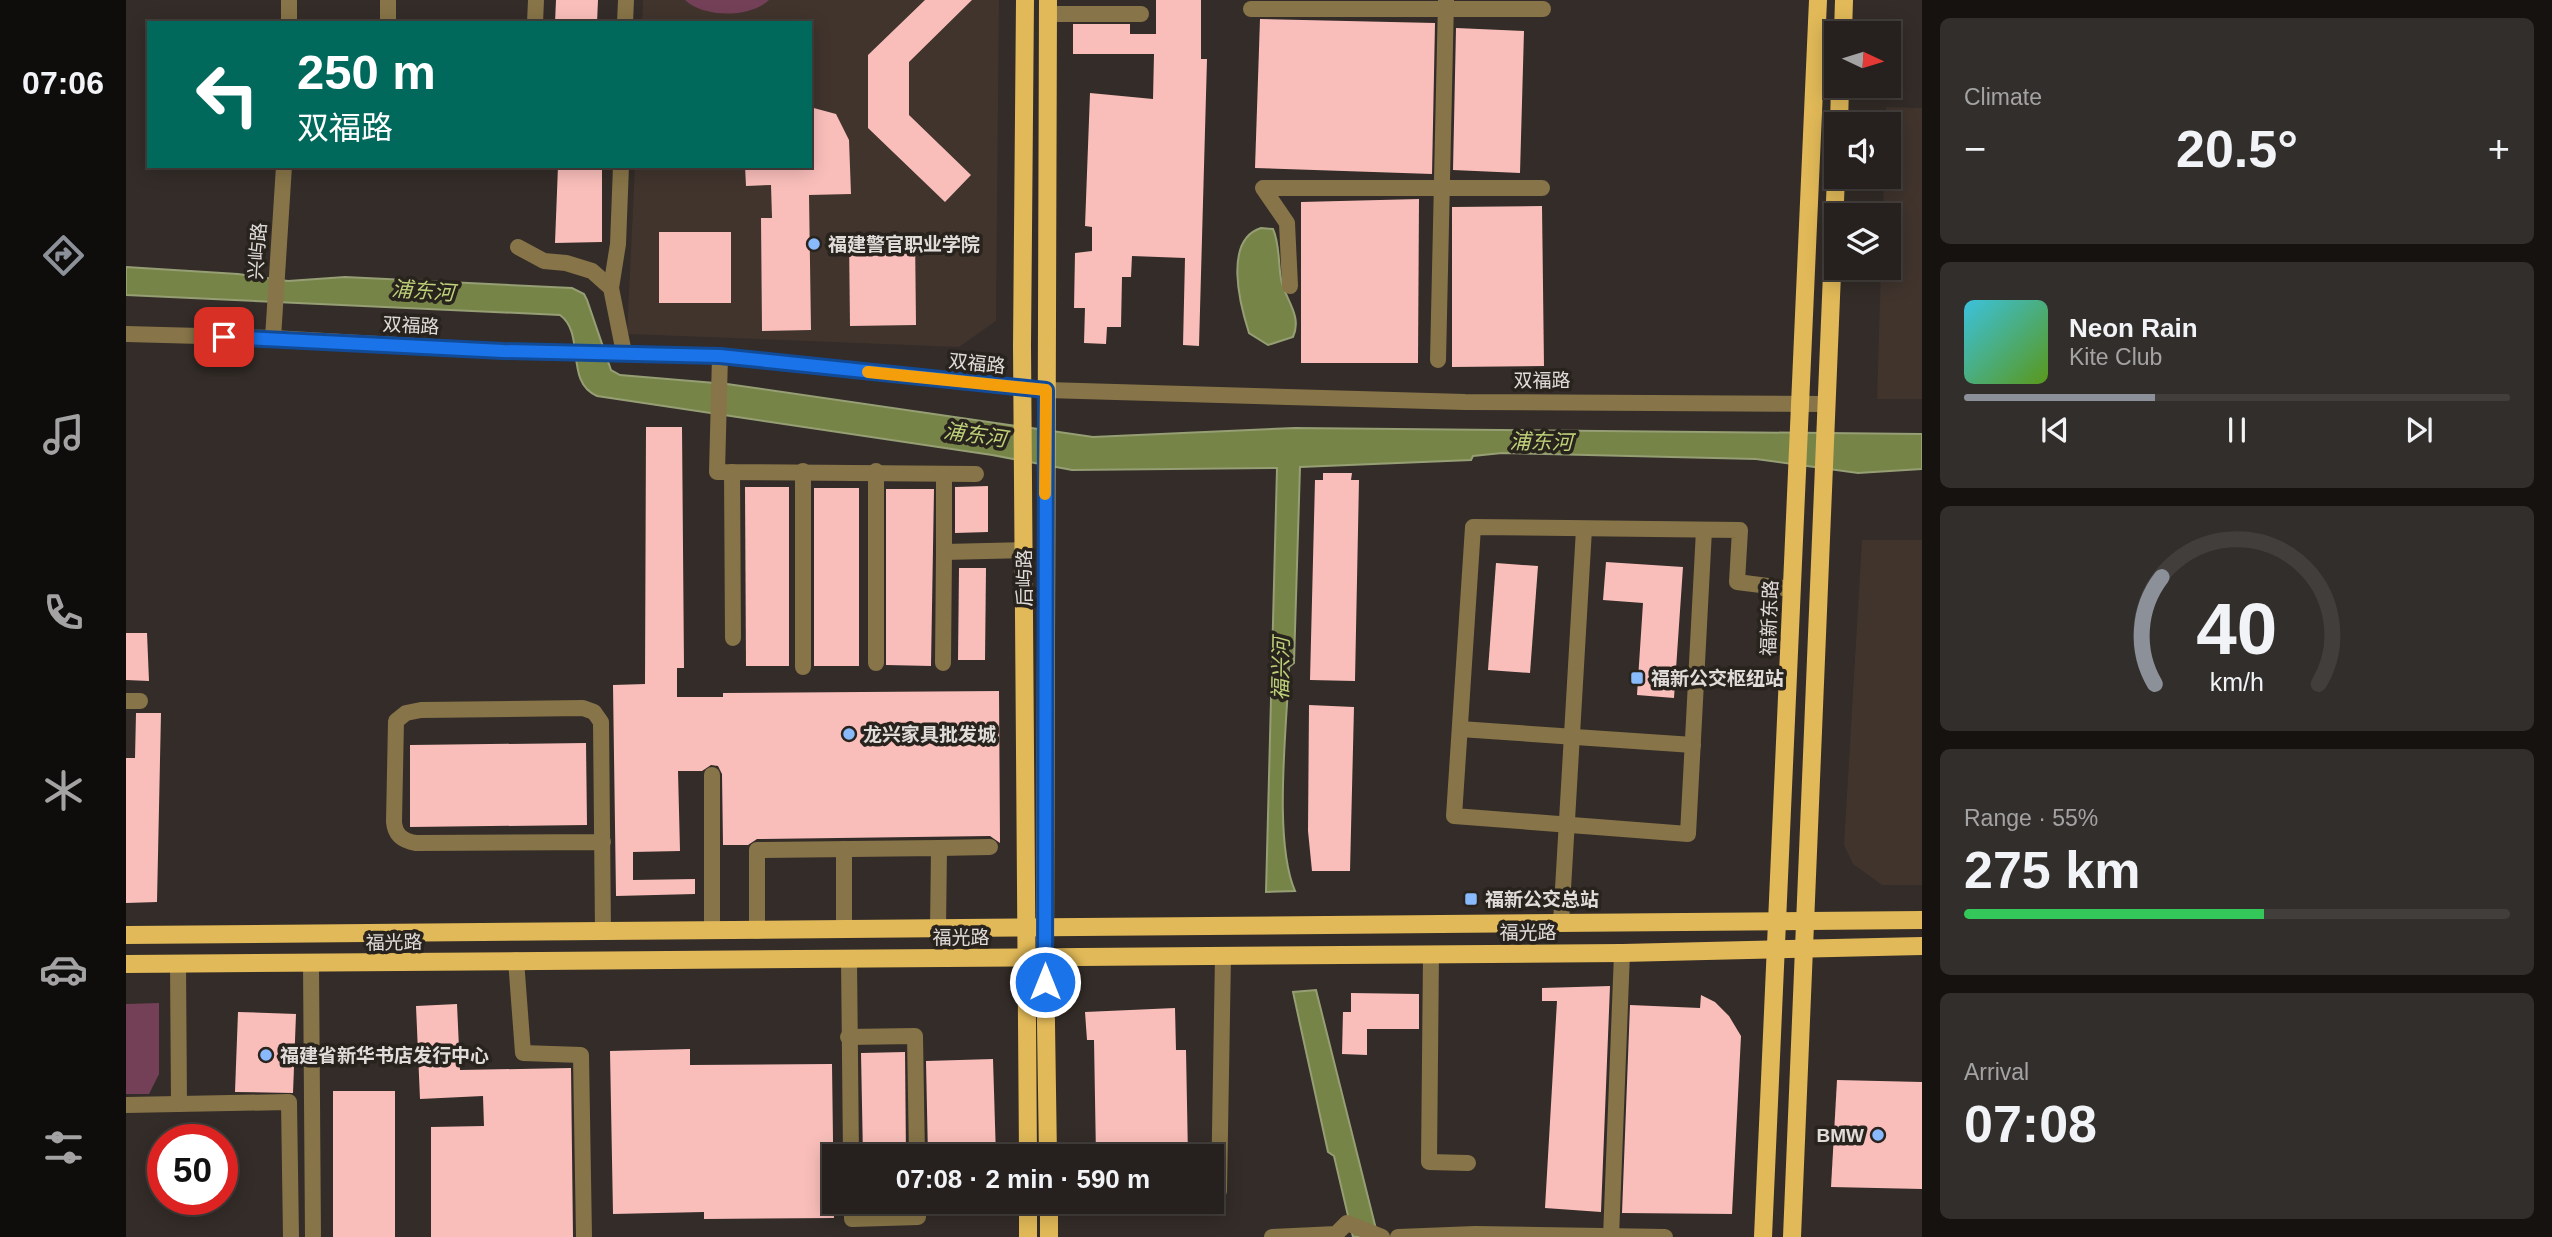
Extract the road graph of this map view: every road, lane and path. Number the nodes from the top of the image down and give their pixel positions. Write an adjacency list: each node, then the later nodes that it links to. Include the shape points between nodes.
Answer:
1 (289, 0): 13 (street)
2 (388, 0): 14 (street)
3 (536, 0): 15 (street)
4 (626, 0): 16 (street)
5 (1025, 0): 31 (main road)
6 (1818, 0): 33 (main road, 福新东路)
7 (1844, 0): 17 (main road)
8 (1446, 4): 10 (street); 11 (street); 21 (street)
9 (1048, 7): 12 (street); 32 (main road, 后屿路)
10 (1251, 9)
11 (1543, 9)
12 (1141, 14)
13 (289, 21)
14 (388, 21)
15 (535, 21)
16 (625, 21)
17 (1843, 21)
18 (284, 168): 27 (street, 兴屿路)
19 (621, 168): 25 (street)
20 (1542, 187): 21 (street)
21 (1441, 188): 24 (street, via 1263,188 1287,223); 30 (street)
22 (1835, 189): 34 (main road)
23 (518, 247): 25 (street, via 544,261 592,271)
24 (1290, 286)
25 (611, 288): 28 (street)
26 (126, 334): 27 (street, 双福路)
27 (273, 338): 28 (street, 双福路)
28 (618, 353): 29 (street, 双福路)
29 (720, 356): 31 (street, 双福路); 37 (street, via 717,472)
30 (1438, 360)
31 (1023, 388): 32 (street, 双福路); 42 (main road, 后屿路)
32 (1046, 390): 33 (street, 双福路, via 1465,402); 64 (main road, 后屿路)
33 (1799, 404): 34 (street, 双福路); 44 (main road, 福新东路)
34 (1826, 404): 61 (main road)
35 (803, 471): 36 (street); 37 (street); 48 (street)
36 (876, 471): 38 (street); 46 (street)
37 (732, 472): 45 (street)
38 (944, 474): 39 (street); 43 (street)
39 (976, 474)
40 (1584, 528): 41 (street); 49 (street, via 1473,527); 50 (street)
41 (1704, 530): 44 (street, via 1740,530 1737,582); 51 (street)
42 (1024, 550): 43 (street); 63 (main road, 后屿路)
43 (944, 552): 47 (street)
44 (1792, 589): 60 (main road, 福新东路)
45 (733, 638)
46 (876, 663)
47 (943, 663)
48 (803, 667)
49 (1460, 729): 50 (street); 53 (street, via 1454,816)
50 (1572, 737): 51 (street); 53 (street)
51 (1693, 745): 53 (street, via 1688,834)
52 (712, 775): 67 (street)
53 (1567, 825): 59 (street)
54 (603, 842): 54 (street, via 601,722 594,712 583,708 421,710 406,713 396,722 394,822 403,839 416,843); 66 (street)
55 (939, 848): 56 (street); 57 (street); 62 (street)
56 (990, 848)
57 (844, 849): 65 (street); 68 (street, via 757,850)
58 (1922, 920): 61 (main road, 福光路)
59 (1561, 923): 60 (main road, 福光路); 64 (main road, 福光路)
60 (1778, 923): 61 (main road, 福光路); 72 (main road, 福新东路)
61 (1805, 923): 71 (main road)
62 (938, 929): 63 (main road, 福光路); 65 (main road, 福光路)
63 (1026, 929): 64 (main road, 福光路); 77 (main road, 后屿路)
64 (1045, 929): 76 (main road, 后屿路)
65 (844, 930): 68 (main road, 福光路)
66 (603, 931): 67 (main road, 福光路); 69 (main road, 福光路)
67 (712, 931): 68 (main road, 福光路)
68 (757, 931)
69 (126, 935)
70 (1922, 946): 71 (main road, 福光路)
71 (1803, 950): 72 (main road, 福光路); 108 (main road)
72 (1776, 951): 73 (main road, 福光路); 107 (main road, 福新东路)
73 (1622, 953): 74 (main road, 福光路); 105 (street)
74 (1431, 954): 75 (main road, 福光路); 91 (street, via 1429,1162)
75 (1223, 956): 76 (main road, 福光路); 90 (street)
76 (1045, 957): 77 (main road, 福光路); 89 (main road, 后屿路)
77 (1026, 958): 78 (main road, 福光路); 88 (main road, 后屿路)
78 (849, 959): 79 (main road, 福光路); 83 (street)
79 (516, 960): 82 (main road, 福光路); 99 (street, via 523,1053 581,1055)
80 (126, 964): 81 (main road, 福光路)
81 (178, 964): 82 (main road, 福光路); 84 (street)
82 (311, 964): 98 (street)
83 (848, 1037): 86 (street); 87 (street, via 915,1036)
84 (179, 1104): 85 (street); 97 (street, via 289,1102)
85 (126, 1105)
86 (851, 1144)
87 (917, 1144)
88 (1028, 1144)
89 (1048, 1144)
90 (1220, 1144)
91 (1468, 1163)
92 (852, 1214): 93 (street, via 852,1219)
93 (918, 1214)
94 (1028, 1214): 100 (main road)
95 (1049, 1214): 101 (main road)
96 (1475, 1236): 104 (street); 105 (street)
97 (291, 1237)
98 (313, 1237)
99 (584, 1237)
100 (1028, 1237)
101 (1049, 1237)
102 (1272, 1237): 103 (street, via 1336,1234 1347,1223)
103 (1382, 1237)
104 (1398, 1237)
105 (1611, 1237): 106 (street)
106 (1665, 1237)
107 (1763, 1237)
108 (1792, 1237)

